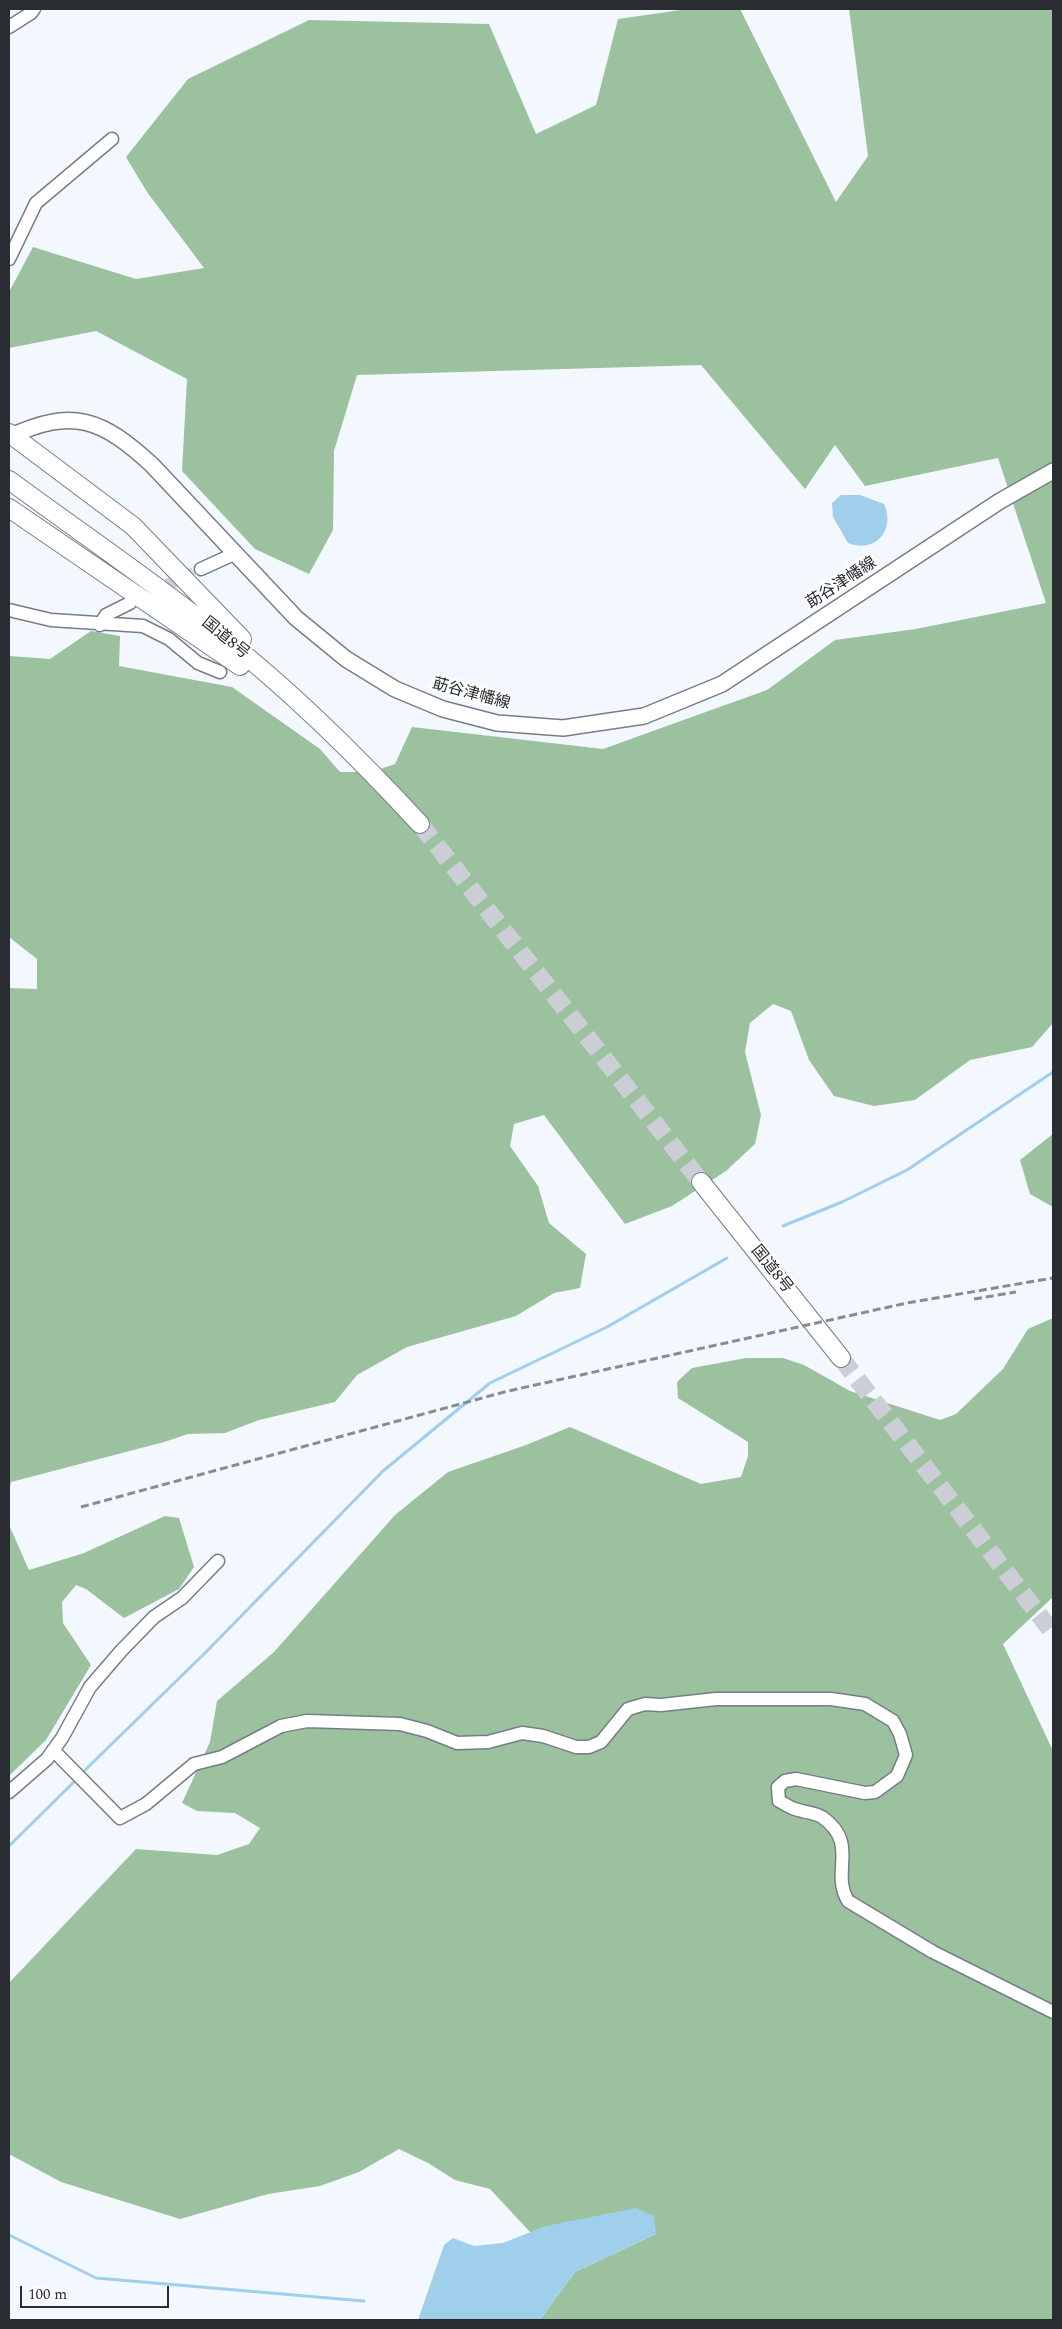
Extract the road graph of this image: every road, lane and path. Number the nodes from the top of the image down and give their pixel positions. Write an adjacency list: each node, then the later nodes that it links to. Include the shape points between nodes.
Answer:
1 (34, 9): 2 (street)
2 (9, 27)
3 (112, 139): 4 (street, via 36,204)
4 (9, 259)
5 (10, 435): 9 (main road, 莇谷津幡線, via 55,422 79,420 107,429 130,444 152,465); 15 (highway, via 133,526 258,655)
6 (1053, 471): 9 (main road, 莇谷津幡線, via 1000,501 722,684 644,716 564,728 497,723 443,709 395,690 346,659 296,618)
7 (9, 480): 15 (highway, 国道8号, via 201,620)
8 (9, 508): 16 (highway, via 209,642)
9 (234, 554): 10 (street)
10 (201, 569)
11 (130, 603): 13 (street, via 106,615)
12 (9, 610): 13 (street, via 51,620)
13 (100, 625): 14 (street, via 143,626 169,639 198,663)
14 (220, 672)
15 (266, 673): 16 (highway, 国道8号)
16 (341, 741): 17 (highway, 国道8号)
17 (420, 824)
18 (701, 1182): 19 (highway, 国道8号)
19 (841, 1358)
20 (218, 1562): 21 (street, via 182,1598 154,1617 90,1686)
21 (53, 1750): 22 (street); 23 (street, via 120,1818 146,1804 194,1764 222,1757 281,1726 307,1721 400,1724 457,1743 488,1742 522,1733 576,1747 589,1747 601,1742 628,1709 645,1704 716,1699 831,1700 865,1704 893,1721 900,1734 906,1755 897,1776 875,1792 865,1793 796,1779 785,1781 778,1787 779,1801 821,1816 833,1828 844,1846 841,1889 848,1901 933,1952)
22 (9, 1792)
23 (1053, 2012)

